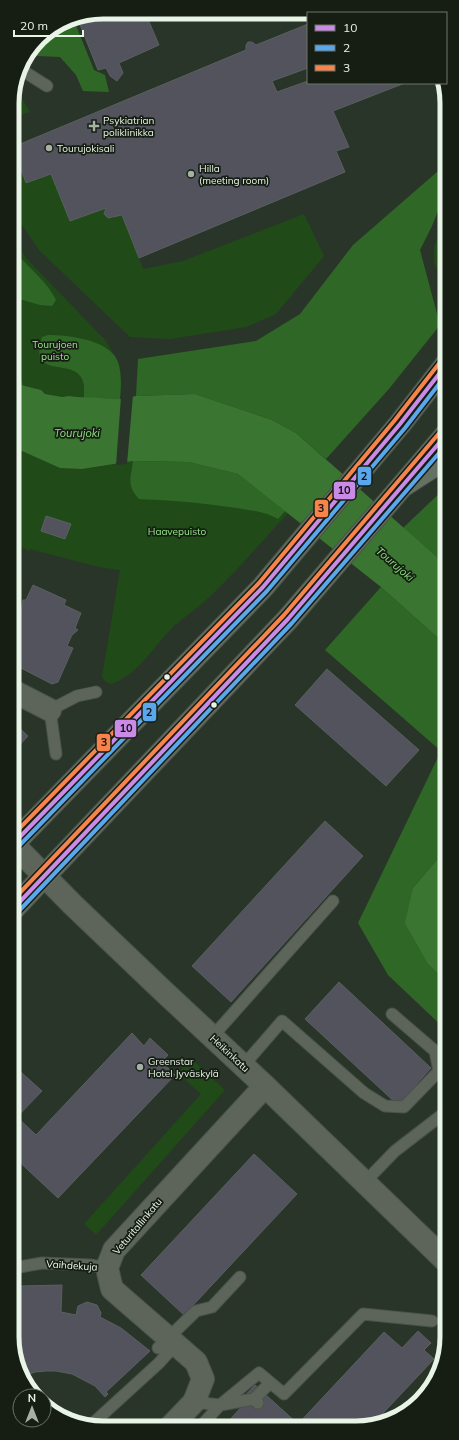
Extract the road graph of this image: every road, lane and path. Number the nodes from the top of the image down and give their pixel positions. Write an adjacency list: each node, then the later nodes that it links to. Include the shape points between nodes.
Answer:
1 (24, 73): 2 (lane)
2 (46, 86)
3 (440, 373): 10 (main road, via 263,587)
4 (440, 450): 5 (highway)
5 (404, 485): 12 (main road, via 288,619)
6 (96, 692): 8 (lane, via 77,696)
7 (19, 695): 8 (street)
8 (50, 710): 9 (lane)
9 (56, 754)
10 (19, 838)
11 (19, 850): 12 (street, Heikinkatu)
12 (45, 876): 14 (main road); 16 (street, Heikinkatu)
13 (334, 901): 16 (lane)
14 (19, 903)
15 (392, 1014): 17 (lane, via 435,1052 439,1071 404,1107 386,1106 364,1093 282,1021)
16 (212, 1037): 17 (street, Heikinkatu)
17 (243, 1066): 18 (street, Heikinkatu)
18 (265, 1086): 20 (street, Heikinkatu); 23 (street, Veturitallinkatu, via 114,1250)
19 (440, 1116): 20 (lane, via 395,1151)
20 (365, 1182): 21 (street, Heikinkatu)
21 (440, 1256)
22 (19, 1267): 23 (lane, Vaihdekuja, via 42,1263)
23 (107, 1268): 26 (street, via 112,1289)
24 (240, 1277): 26 (lane, via 212,1307 196,1311)
25 (432, 1321): 27 (lane, via 363,1314 284,1394)
26 (168, 1343): 28 (street, via 196,1362 203,1380); 30 (lane, via 159,1363)
27 (270, 1383): 29 (lane, via 256,1401); 29 (lane, via 259,1373)
28 (194, 1402): 29 (lane); 31 (street)
29 (220, 1405): 32 (lane)
30 (96, 1421)
31 (176, 1421)
32 (206, 1421)

